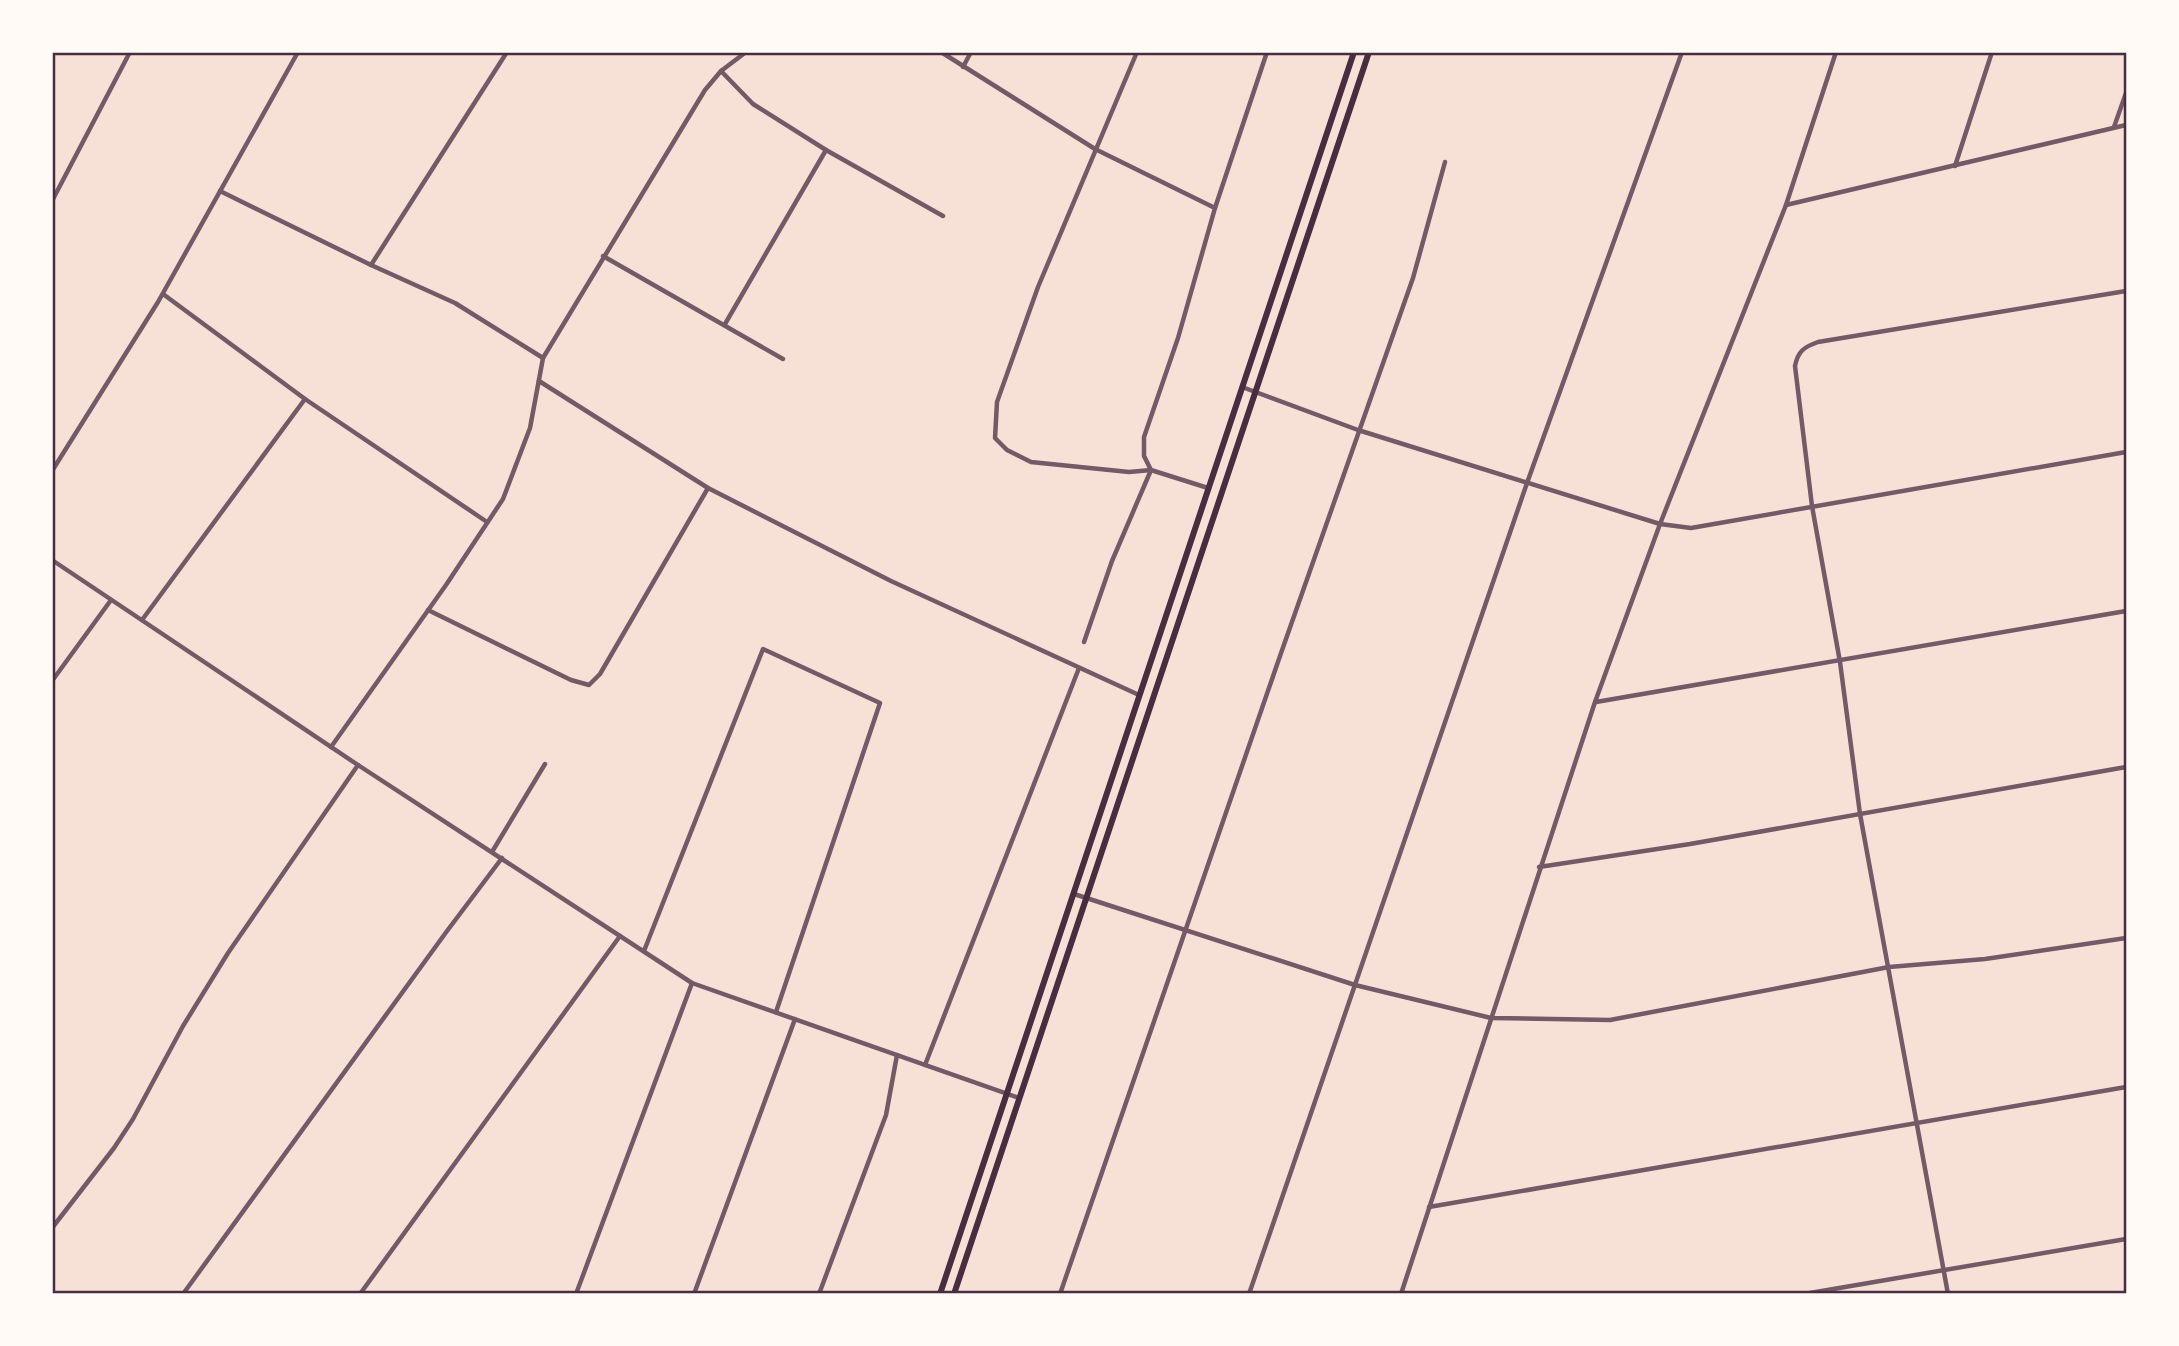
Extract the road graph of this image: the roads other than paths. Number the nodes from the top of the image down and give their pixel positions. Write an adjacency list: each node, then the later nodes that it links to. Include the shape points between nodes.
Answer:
1 (130, 52): 24 (street)
2 (298, 52): 23 (street)
3 (507, 52): 29 (street)
4 (746, 52): 15 (street)
5 (941, 52): 14 (street)
6 (971, 52): 14 (street)
7 (1138, 52): 19 (street)
8 (1267, 52): 26 (street)
9 (1354, 52): 36 (main road)
10 (1369, 52): 37 (main road)
11 (1682, 52): 43 (street)
12 (1836, 52): 25 (street)
13 (1992, 52): 22 (street)
14 (963, 66): 19 (street)
15 (721, 71): 20 (street, via 753,104); 28 (street)
16 (2126, 93): 18 (street)
17 (2126, 125): 18 (street)
18 (2114, 127): 22 (street)
19 (1095, 149): 26 (street); 41 (street, via 997,402 995,438 1031,462)
20 (826, 150): 27 (street); 32 (street)
21 (1445, 162): 39 (street, via 1413,278)
22 (1955, 166): 25 (street)
23 (220, 191): 29 (street); 31 (street)
24 (52, 201)
25 (1786, 205): 48 (street)
26 (1215, 208): 41 (street, via 1144,437 1144,456)
27 (943, 216)
28 (603, 256): 32 (street); 33 (street)
29 (371, 265): 33 (street, via 455,303)
30 (2126, 292): 46 (street, via 1806,346 1794,366)
31 (163, 294): 38 (street); 42 (street)
32 (725, 324): 34 (street)
33 (543, 358): 35 (street)
34 (783, 359)
35 (539, 381): 44 (street); 47 (street, via 530,428 503,499)
36 (1242, 387): 37 (street); 45 (main road)
37 (1255, 392): 39 (street); 69 (main road)
38 (305, 399): 47 (street); 53 (street)
39 (1359, 430): 43 (street); 70 (street)
40 (2126, 452): 46 (street)
41 (1151, 470): 45 (street); 54 (street)
42 (52, 471)
43 (1527, 483): 48 (street); 76 (street)
44 (708, 488): 51 (street, via 600,674 589,685); 56 (street, via 891,581)
45 (1208, 488): 58 (main road)
46 (1812, 506): 48 (street, via 1691,528); 55 (street)
47 (487, 522): 51 (street)
48 (1660, 524): 59 (street)
49 (52, 560): 50 (street)
50 (111, 600): 53 (street); 57 (street)
51 (428, 610): 60 (street)
52 (2126, 611): 55 (street)
53 (142, 620): 60 (street)
54 (1084, 642)
55 (1840, 662): 59 (street); 64 (street)
56 (1079, 668): 58 (street); 81 (street)
57 (52, 681)
58 (1139, 695): 68 (main road)
59 (1595, 702): 67 (street)
60 (331, 747): 62 (street)
61 (545, 764): 65 (street)
62 (358, 765): 65 (street); 87 (street, via 228,953 114,1148)
63 (2126, 767): 64 (street)
64 (1860, 814): 67 (street); 74 (street)
65 (492, 852): 66 (street)
66 (502, 858): 71 (street); 90 (street)
67 (1539, 867): 78 (street)
68 (1073, 894): 69 (street); 83 (main road)
69 (1086, 898): 70 (street); 84 (main road)
70 (1185, 929): 76 (street); 97 (street)
71 (620, 936): 73 (street); 91 (street)
72 (2126, 938): 74 (street, via 1985,959)
73 (644, 951): 75 (street); 77 (street, via 763,649 880,703)
74 (1889, 967): 78 (street, via 1610,1020); 85 (street)
75 (692, 983): 77 (street); 92 (street)
76 (1355, 985): 78 (street); 98 (street)
77 (776, 1012): 79 (street)
78 (1491, 1018): 86 (street)
79 (795, 1019): 80 (street); 93 (street)
80 (897, 1055): 81 (street); 94 (street, via 886,1115)
81 (925, 1065): 83 (street)
82 (2126, 1087): 85 (street)
83 (1006, 1093): 84 (street); 95 (main road)
84 (1019, 1098): 96 (main road)
85 (1915, 1122): 86 (street); 89 (street)
86 (1429, 1207): 99 (street)
87 (52, 1228)
88 (2126, 1239): 89 (street)
89 (1943, 1268): 100 (street); 101 (street)
90 (183, 1293)
91 (360, 1293)
92 (576, 1293)
93 (694, 1293)
94 (819, 1293)
95 (940, 1293)
96 (954, 1293)
97 (1060, 1293)
98 (1249, 1293)
99 (1401, 1293)
100 (1804, 1293)
101 (1948, 1293)

